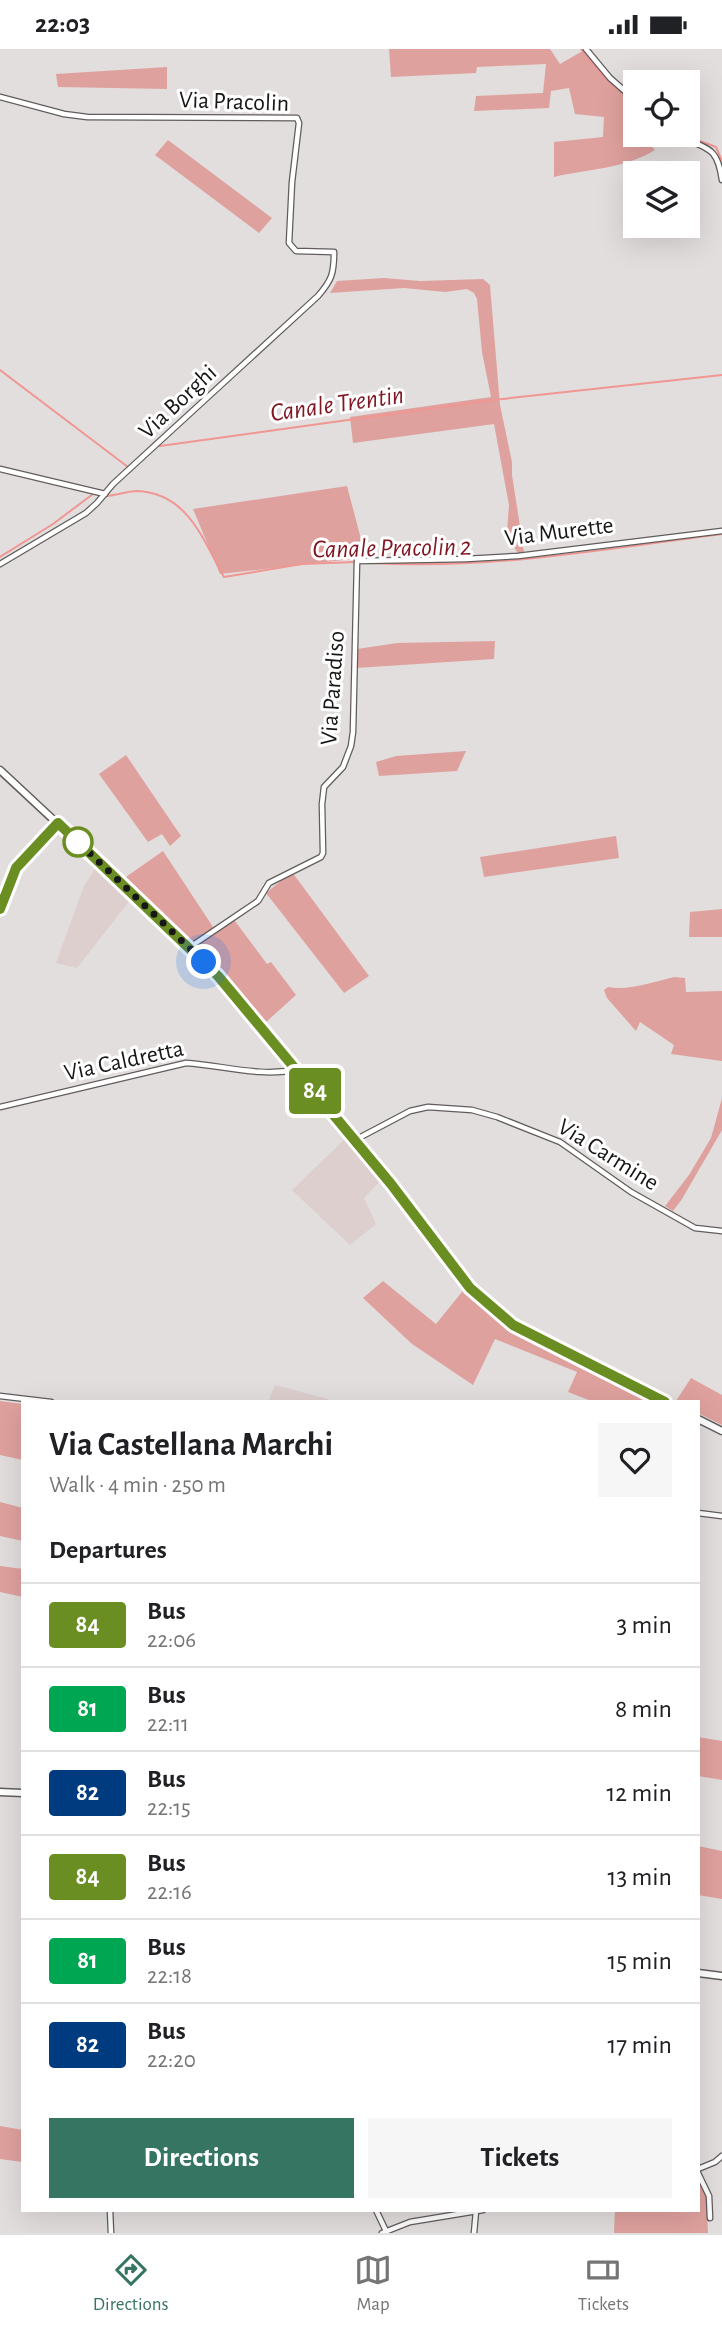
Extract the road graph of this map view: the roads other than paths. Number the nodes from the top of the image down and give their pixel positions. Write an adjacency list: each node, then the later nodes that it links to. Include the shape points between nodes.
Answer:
1 (586, 49): 2 (street)
2 (623, 89)
3 (0, 97): 6 (street, Via Pracolin, via 88,117 297,118 289,243 296,251)
4 (700, 146): 5 (street, via 715,153)
5 (722, 180)
6 (334, 252): 8 (street, Via Borghi, via 330,282 318,296)
7 (0, 470): 8 (street)
8 (105, 494): 11 (street, via 86,513)
9 (722, 530): 10 (street, Via Murette, via 510,557)
10 (357, 561): 15 (street, Via Paradiso, via 353,731 342,767 324,787 323,853 269,883 258,901)
11 (0, 563)
12 (0, 770): 13 (main road)
13 (58, 823): 14 (main road, via 16,868); 15 (main road)
14 (0, 909)
15 (190, 947): 16 (main road)
16 (298, 1069): 17 (street, Via Caldretta, via 236,1070 186,1063); 18 (main road)
17 (0, 1107)
18 (355, 1140): 19 (street, Via Carmine, via 410,1111 436,1107 472,1110 560,1142 631,1192 695,1228); 22 (main road, via 470,1288 492,1308 513,1325)
19 (722, 1231)
20 (0, 1396): 21 (street)
21 (34, 1400)
22 (661, 1400)
23 (700, 1420): 24 (main road)
24 (722, 1431)
25 (700, 1513): 26 (street)
26 (722, 1516)
27 (0, 1792): 28 (main road)
28 (21, 1793)
29 (700, 1973): 30 (main road)
30 (722, 1976)
31 (722, 2157): 32 (street)
32 (700, 2170)
33 (700, 2176): 38 (street, via 709,2196)
34 (110, 2212): 40 (street)
35 (377, 2212): 39 (street)
36 (470, 2212): 39 (street, via 410,2222)
37 (476, 2212): 41 (street)
38 (710, 2218)
39 (384, 2232)
40 (111, 2233)
41 (474, 2233)

